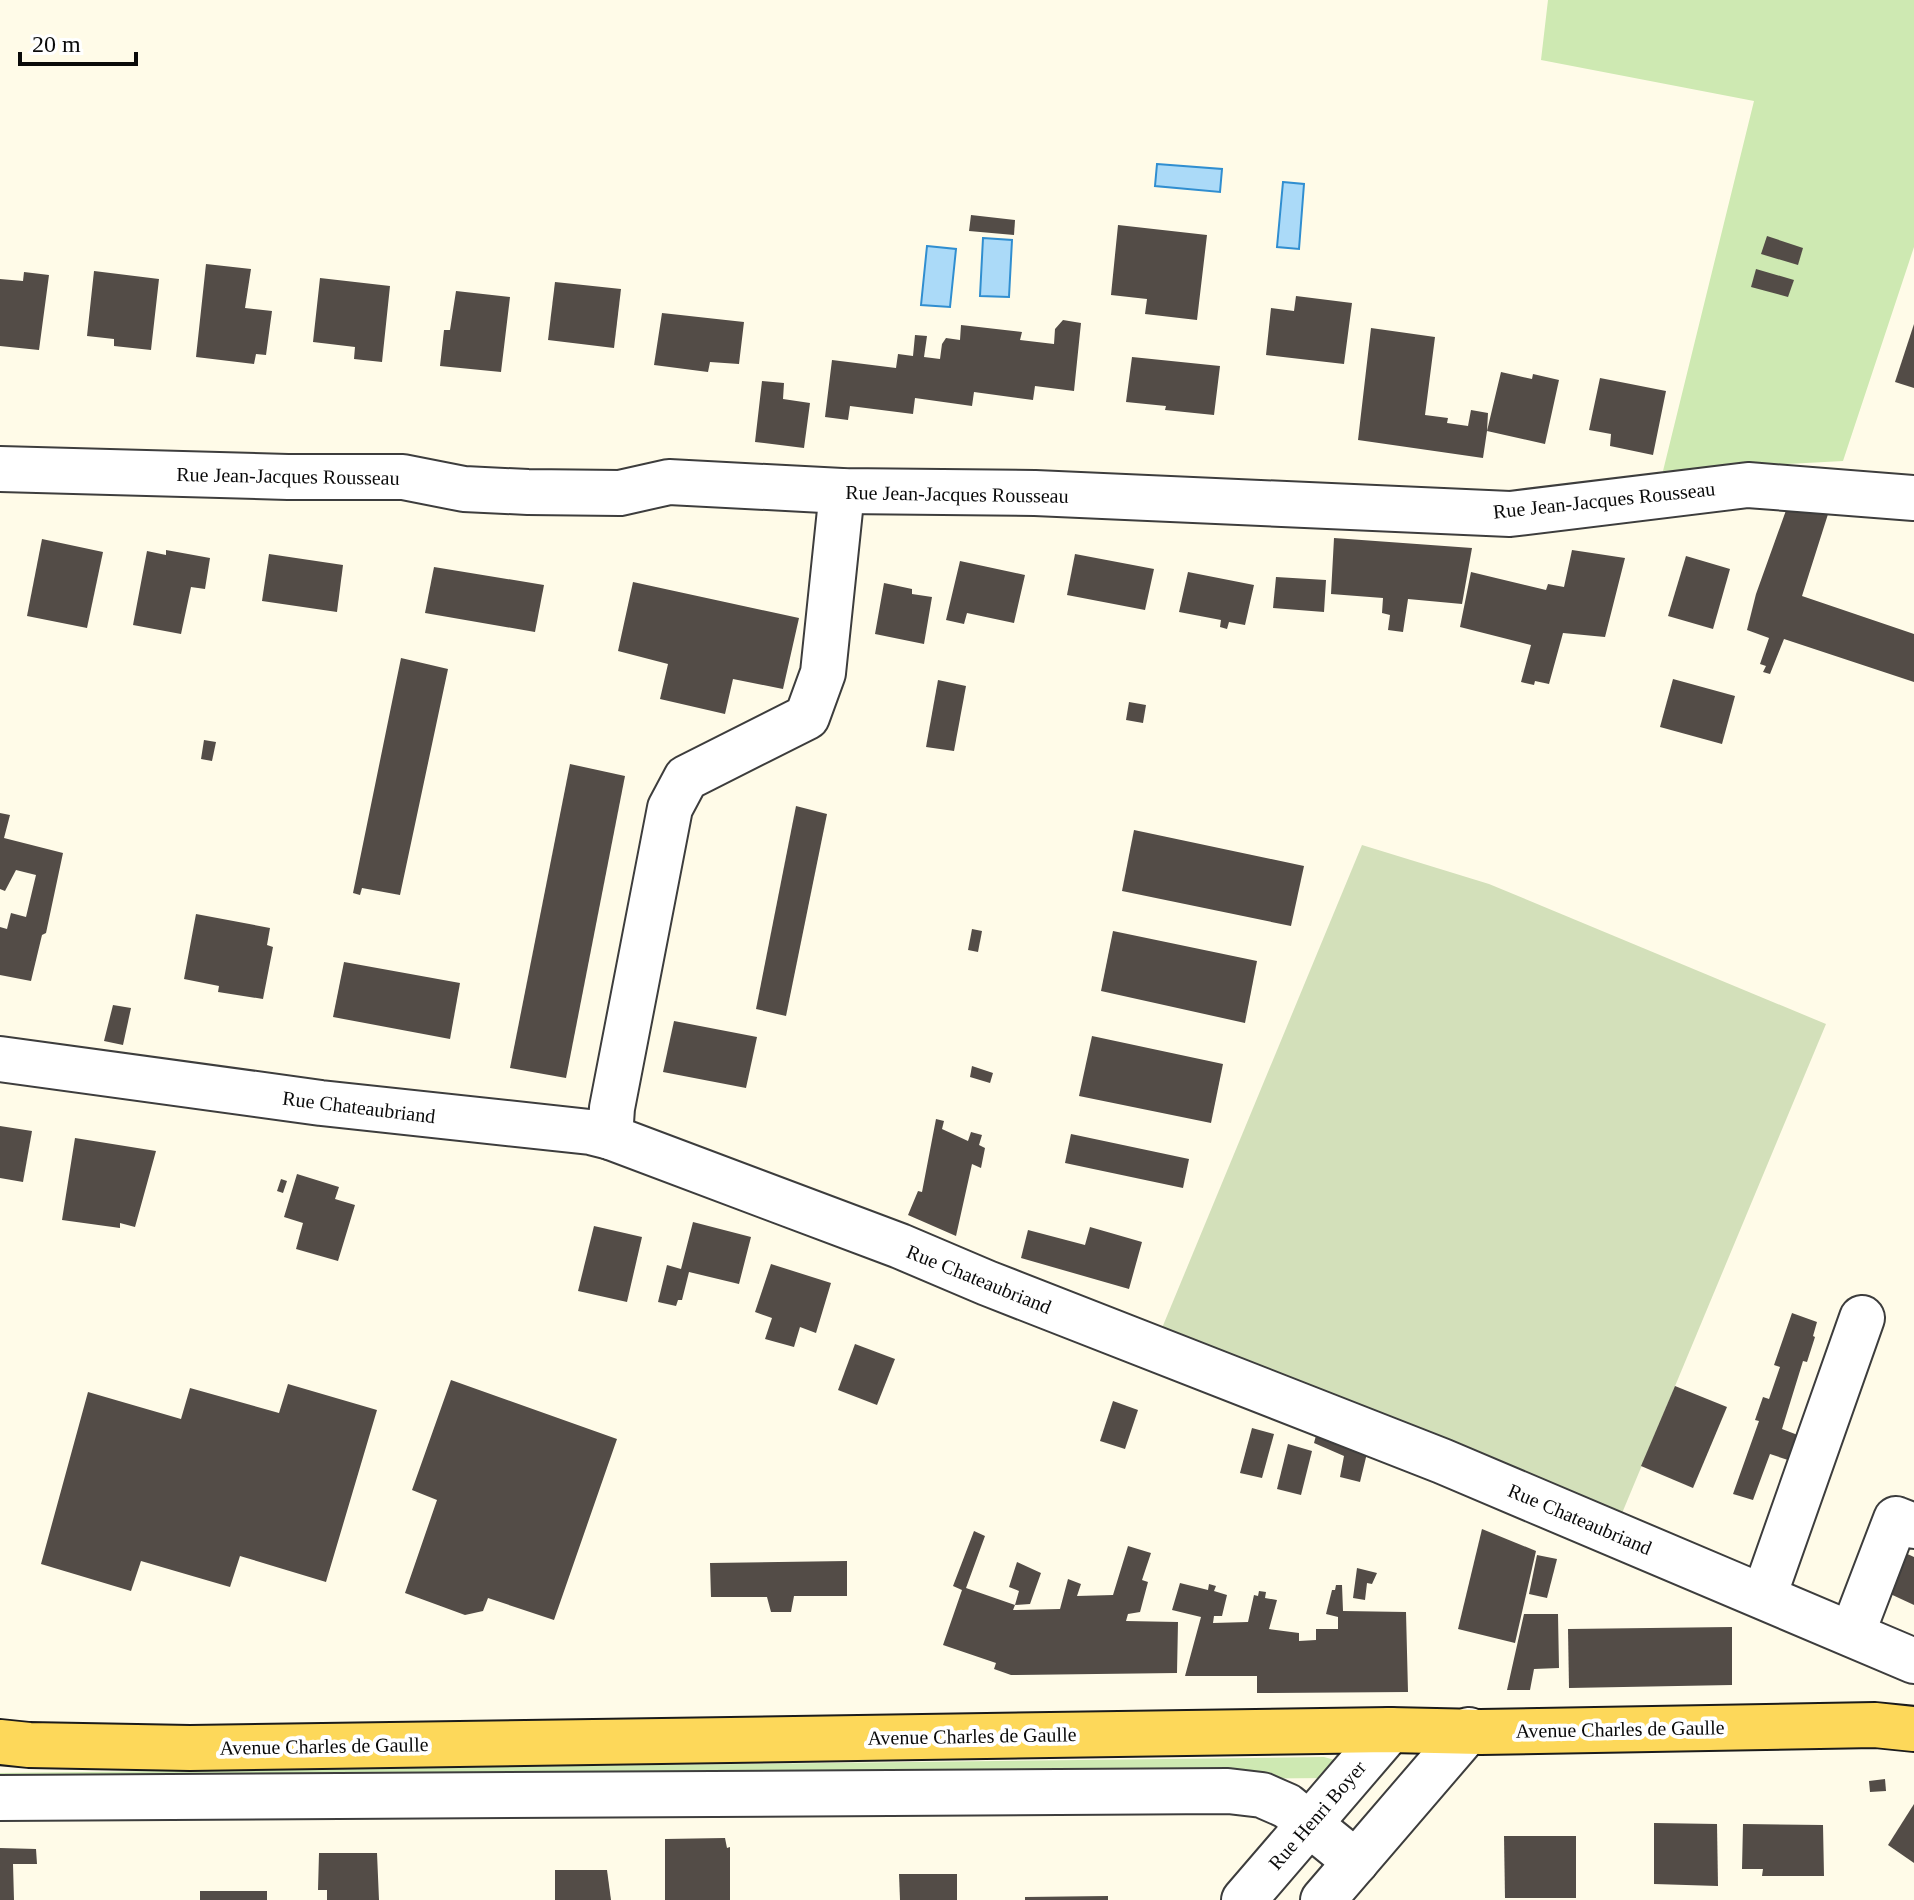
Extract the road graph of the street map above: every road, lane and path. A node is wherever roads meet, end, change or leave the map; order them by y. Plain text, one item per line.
1 (0, 469) edge
2 (842, 491) junction
3 (1914, 498) edge
4 (0, 1059) edge
5 (610, 1137) junction
6 (1862, 1318) dead end
7 (1914, 1526) edge
8 (1764, 1596) junction
9 (1852, 1634) junction
10 (1914, 1661) edge
11 (1914, 1729) edge
12 (1390, 1730) junction
13 (1469, 1730) junction
14 (10, 1745) edge
15 (0, 1798) edge
16 (1310, 1824) junction
17 (1356, 1862) junction
18 (1244, 1900) edge
19 (1323, 1900) edge

1 - 2 street, Rue Jean-Jacques Rousseau
2 - 3 street, Rue Jean-Jacques Rousseau
2 - 5 street
4 - 5 street, Rue Chateaubriand
5 - 8 street, Rue Chateaubriand
6 - 8 street
7 - 9 street
8 - 9 street, Rue Chateaubriand
9 - 10 street, Rue Chateaubriand
11 - 13 main road, Avenue Charles de Gaulle
12 - 13 main road, Avenue Charles de Gaulle
12 - 14 main road, Avenue Charles de Gaulle
12 - 16 street, Rue Henri Boyer
13 - 17 street
15 - 16 street
16 - 17 street
16 - 18 street, Rue Henri Boyer
17 - 19 street

